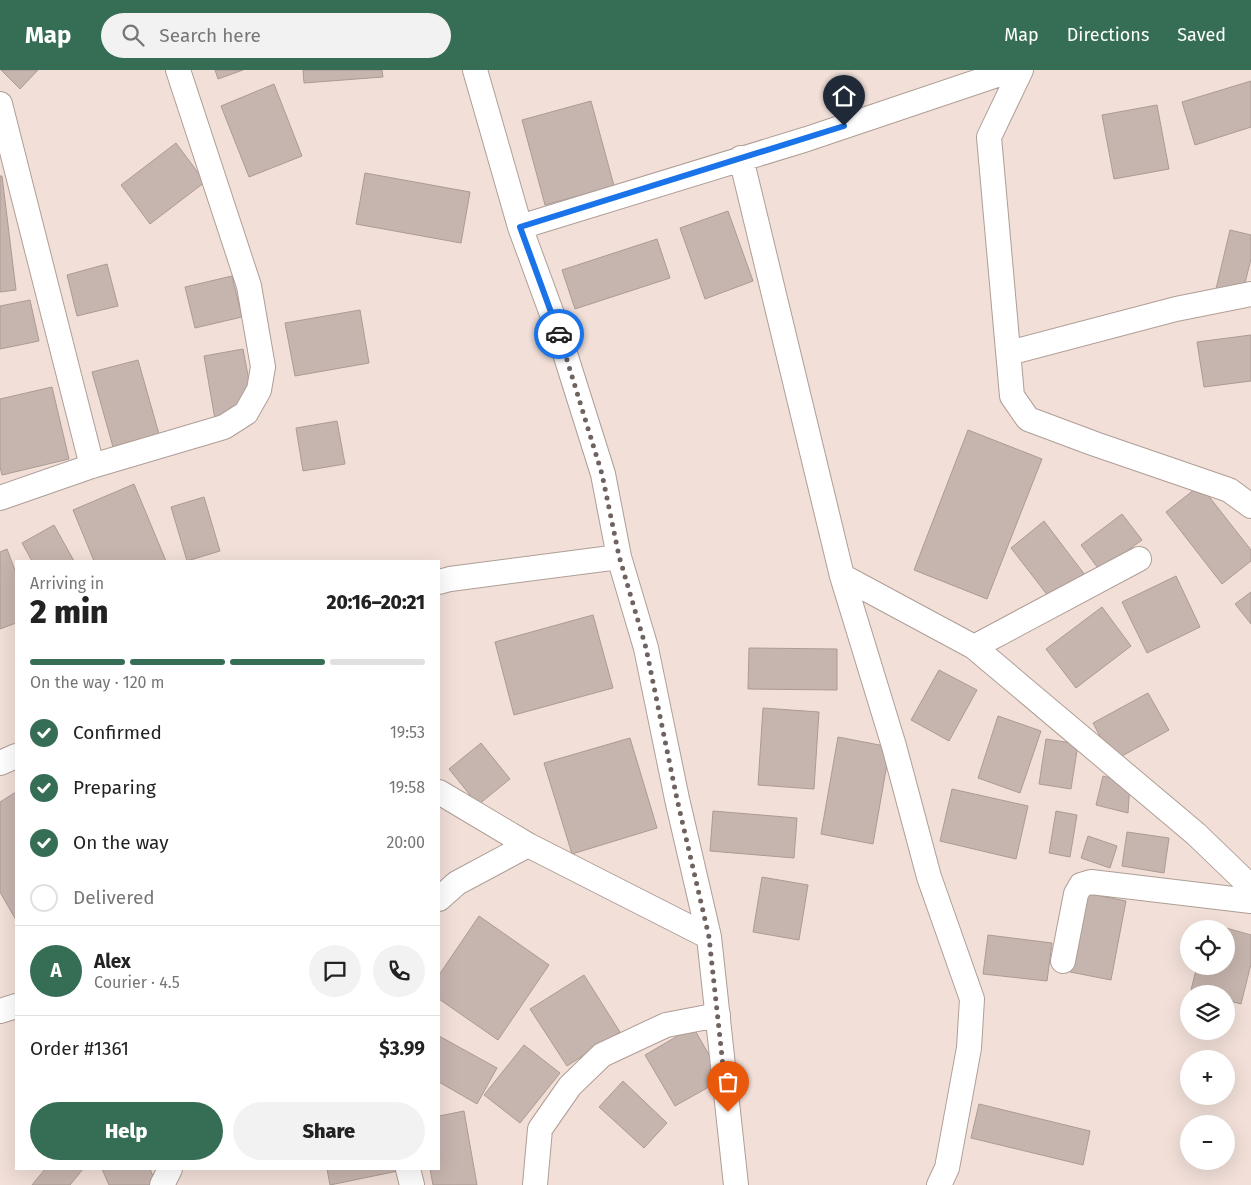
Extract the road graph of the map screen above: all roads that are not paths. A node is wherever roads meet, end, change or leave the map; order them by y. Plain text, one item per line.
1 (178, 70) edge
2 (475, 70) edge
3 (1012, 70) edge
4 (1021, 70) edge
5 (0, 104) edge
6 (741, 158) junction
7 (520, 227) junction
8 (1251, 294) edge
9 (1009, 352) junction
10 (92, 466) junction
11 (0, 498) edge
12 (1251, 506) edge
13 (619, 556) junction
14 (1139, 559) dead end
15 (842, 576) junction
16 (440, 582) edge
17 (974, 647) junction
18 (440, 793) edge
19 (528, 846) junction
20 (1251, 886) edge
21 (440, 898) edge
22 (1251, 901) edge
23 (709, 937) junction
24 (1063, 961) dead end
25 (15, 1006) edge
26 (0, 1011) edge
27 (718, 1015) junction
28 (170, 1170) edge
29 (408, 1170) edge
30 (162, 1185) edge
31 (412, 1185) edge
32 (535, 1185) edge
33 (736, 1185) edge
34 (939, 1185) edge

1 - 10 street
2 - 7 street
3 - 6 street
4 - 9 street
5 - 10 street
6 - 7 street
6 - 15 street
7 - 13 street
8 - 9 street
9 - 12 street
10 - 11 street
13 - 16 street
13 - 23 street
14 - 17 street
15 - 17 street
15 - 34 street
17 - 20 street
18 - 19 street
19 - 21 street
19 - 23 street
22 - 24 street
23 - 27 street
25 - 26 street
27 - 32 street
27 - 33 street
28 - 30 street
29 - 31 street

